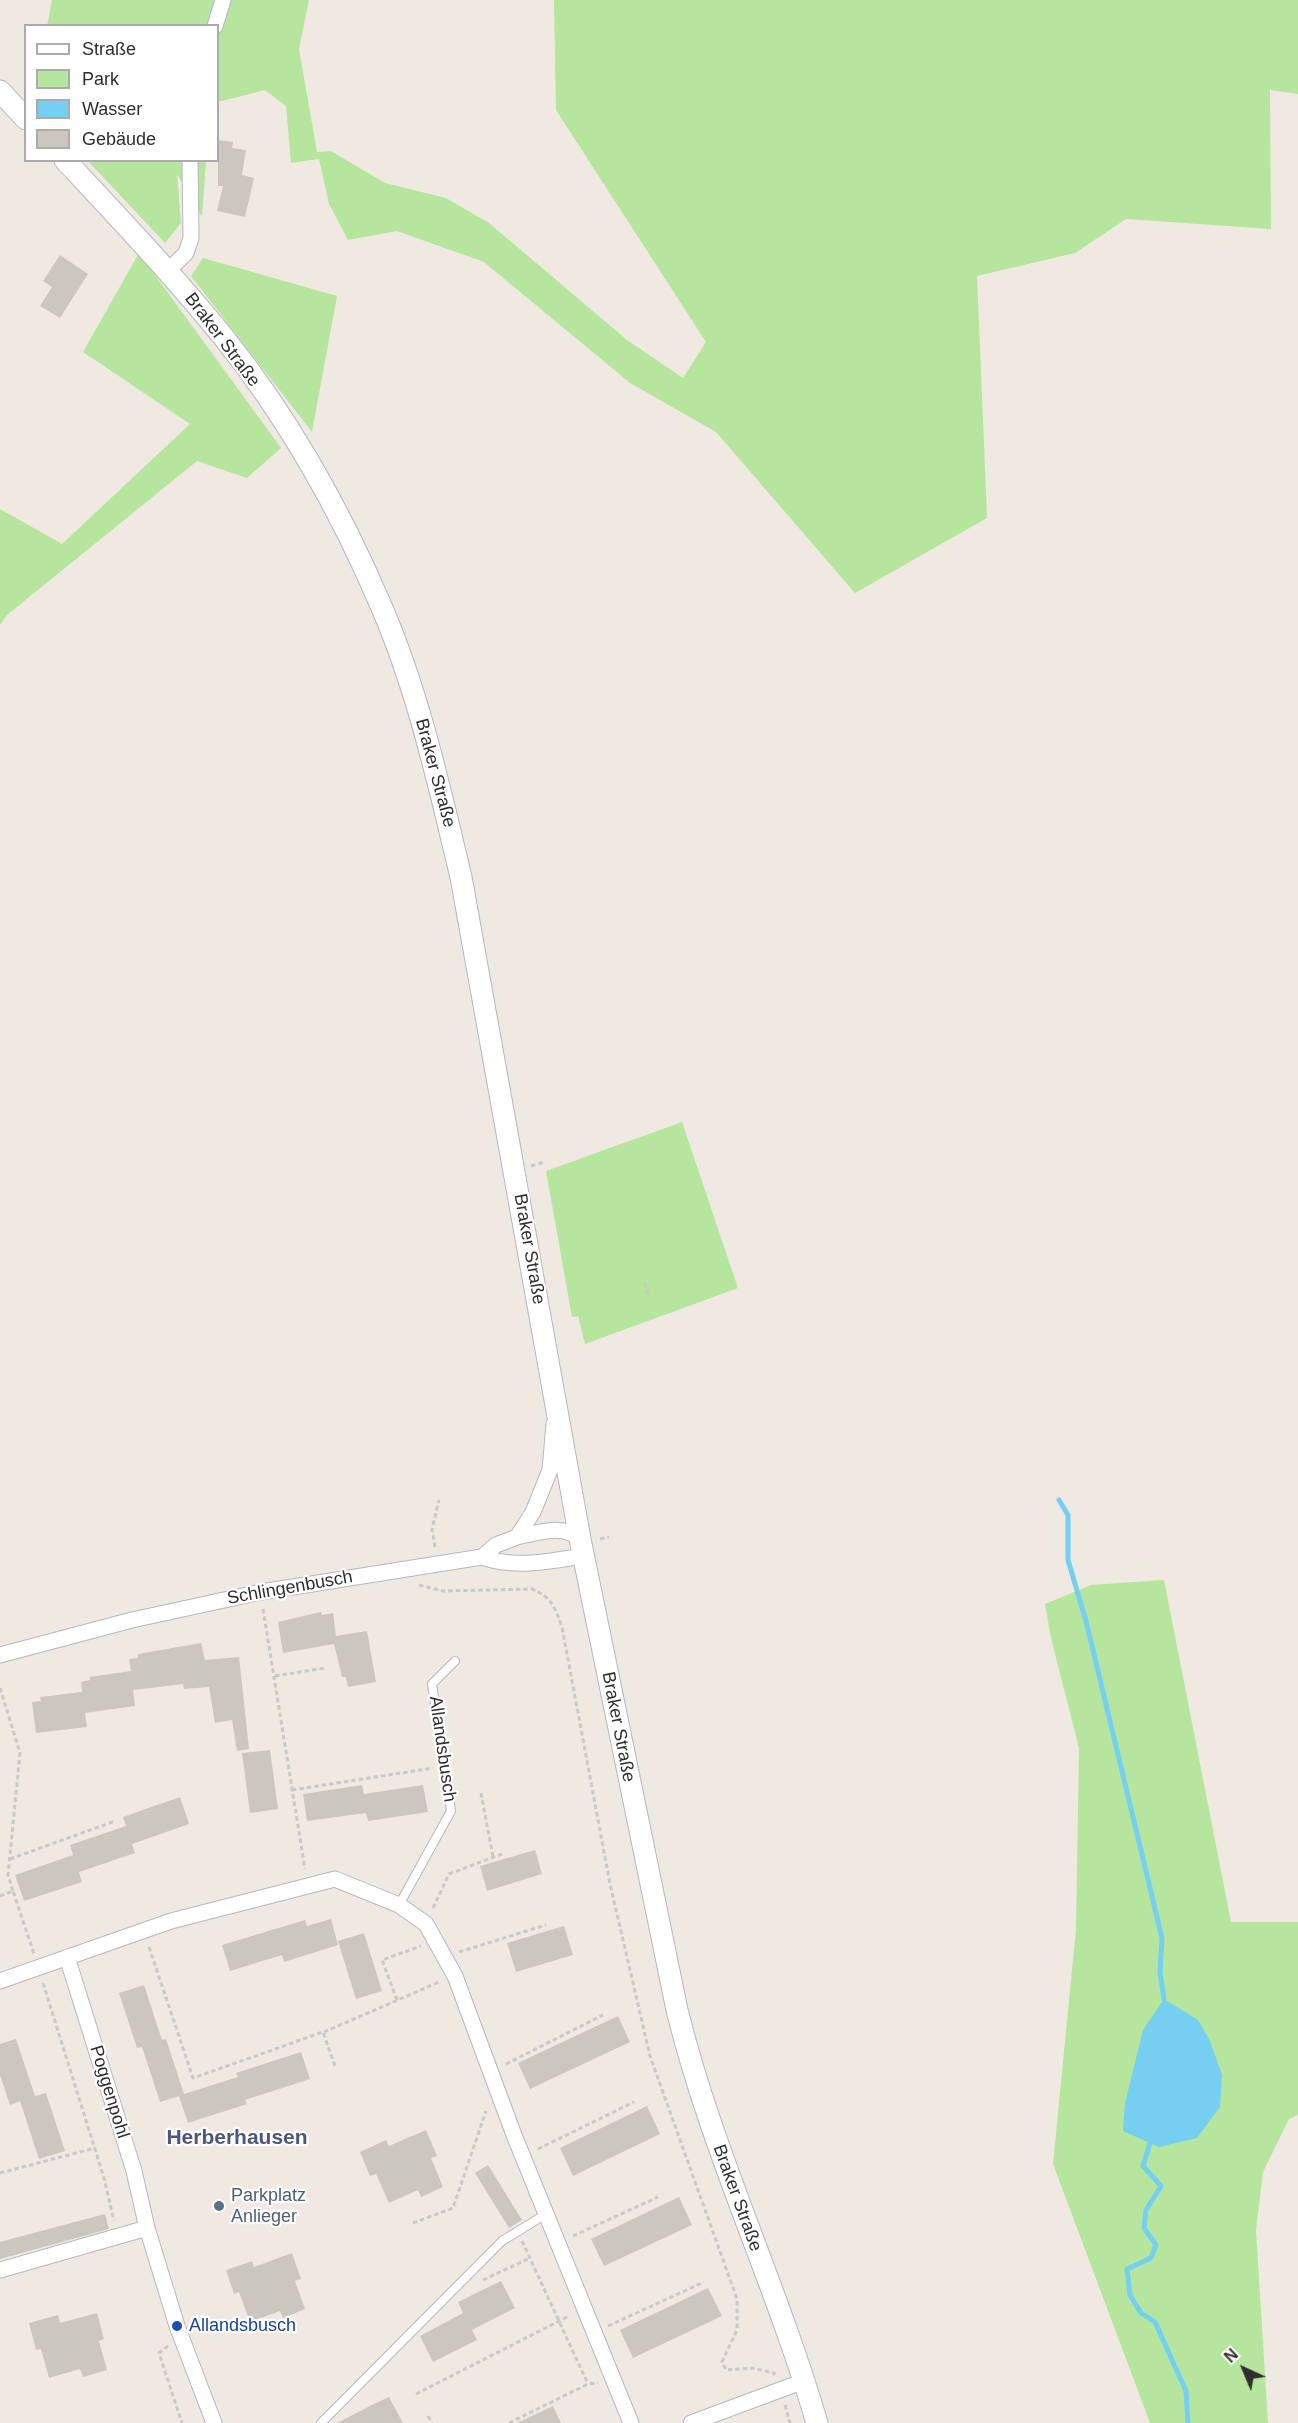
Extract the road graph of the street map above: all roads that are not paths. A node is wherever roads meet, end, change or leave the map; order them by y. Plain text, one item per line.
1 (223, 0) edge
2 (216, 24) edge
3 (0, 92) edge
4 (24, 116) edge
5 (67, 162) edge
6 (190, 162) edge
7 (168, 271) junction
8 (556, 1406) junction
9 (517, 1537) junction
10 (582, 1547) junction
11 (482, 1557) junction
12 (0, 1655) edge
13 (455, 1661) dead end
14 (399, 1905) junction
15 (67, 1957) junction
16 (0, 1981) edge
17 (546, 2214) junction
18 (147, 2228) junction
19 (0, 2270) edge
20 (804, 2381) junction
21 (211, 2422) edge
22 (321, 2423) edge
23 (631, 2423) edge
24 (691, 2423) edge
25 (817, 2423) edge

1 - 2 street
3 - 4 street
5 - 7 street, Braker Straße
6 - 7 street
7 - 8 street, Braker Straße
8 - 9 street
8 - 10 street, Braker Straße
9 - 10 street
9 - 11 street
10 - 11 street, Schlingenbusch
10 - 20 street, Braker Straße
11 - 12 street, Schlingenbusch
13 - 14 lane, Allandsbusch
14 - 15 street
14 - 17 street
15 - 16 street
15 - 18 street, Poggenpohl
17 - 22 lane
17 - 23 street
18 - 19 street
18 - 21 street, Poggenpohl
20 - 24 street
20 - 25 street, Braker Straße

